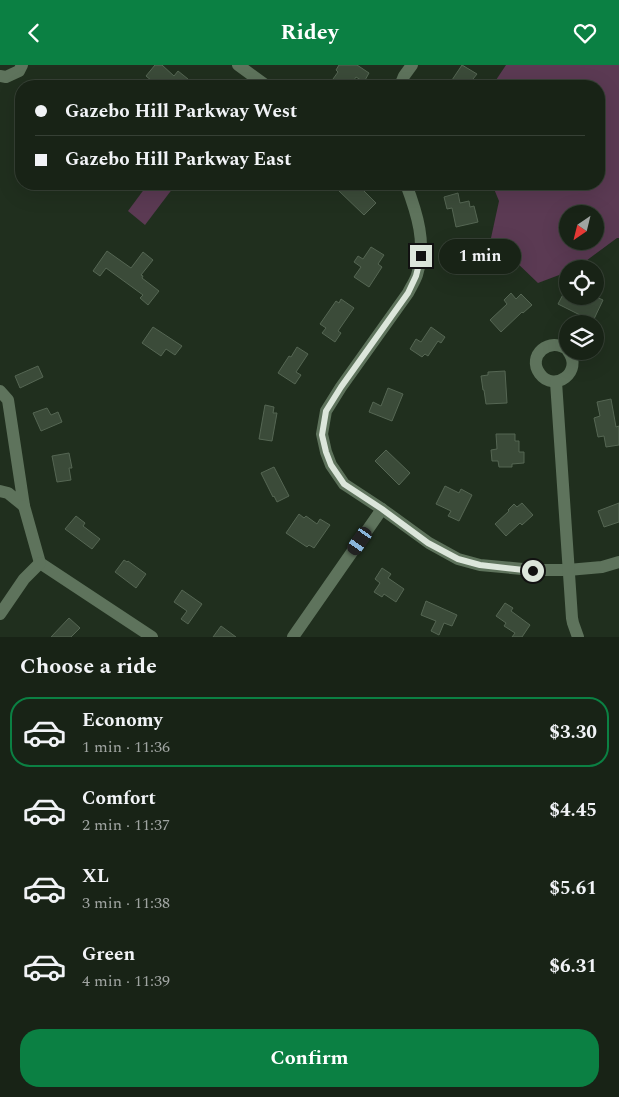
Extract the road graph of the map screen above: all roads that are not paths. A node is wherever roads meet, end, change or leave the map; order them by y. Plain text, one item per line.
1 (22, 65) edge
2 (238, 65) edge
3 (412, 65) edge
4 (0, 76) edge
5 (258, 80) edge
6 (402, 80) edge
7 (408, 190) edge
8 (559, 345) edge
9 (572, 360) edge
10 (556, 382) junction
11 (0, 391) edge
12 (0, 491) edge
13 (24, 506) junction
14 (382, 509) junction
15 (619, 562) edge
16 (40, 563) junction
17 (568, 570) junction
18 (0, 614) edge
19 (152, 637) edge
20 (293, 637) edge
21 (578, 637) edge

1 - 4 street
2 - 5 street
3 - 6 street
7 - 14 street
8 - 10 street
9 - 10 street
10 - 17 street
11 - 13 street
12 - 13 street
13 - 16 street
14 - 17 street
14 - 20 street
15 - 17 street
16 - 18 street
16 - 19 street
17 - 21 street

